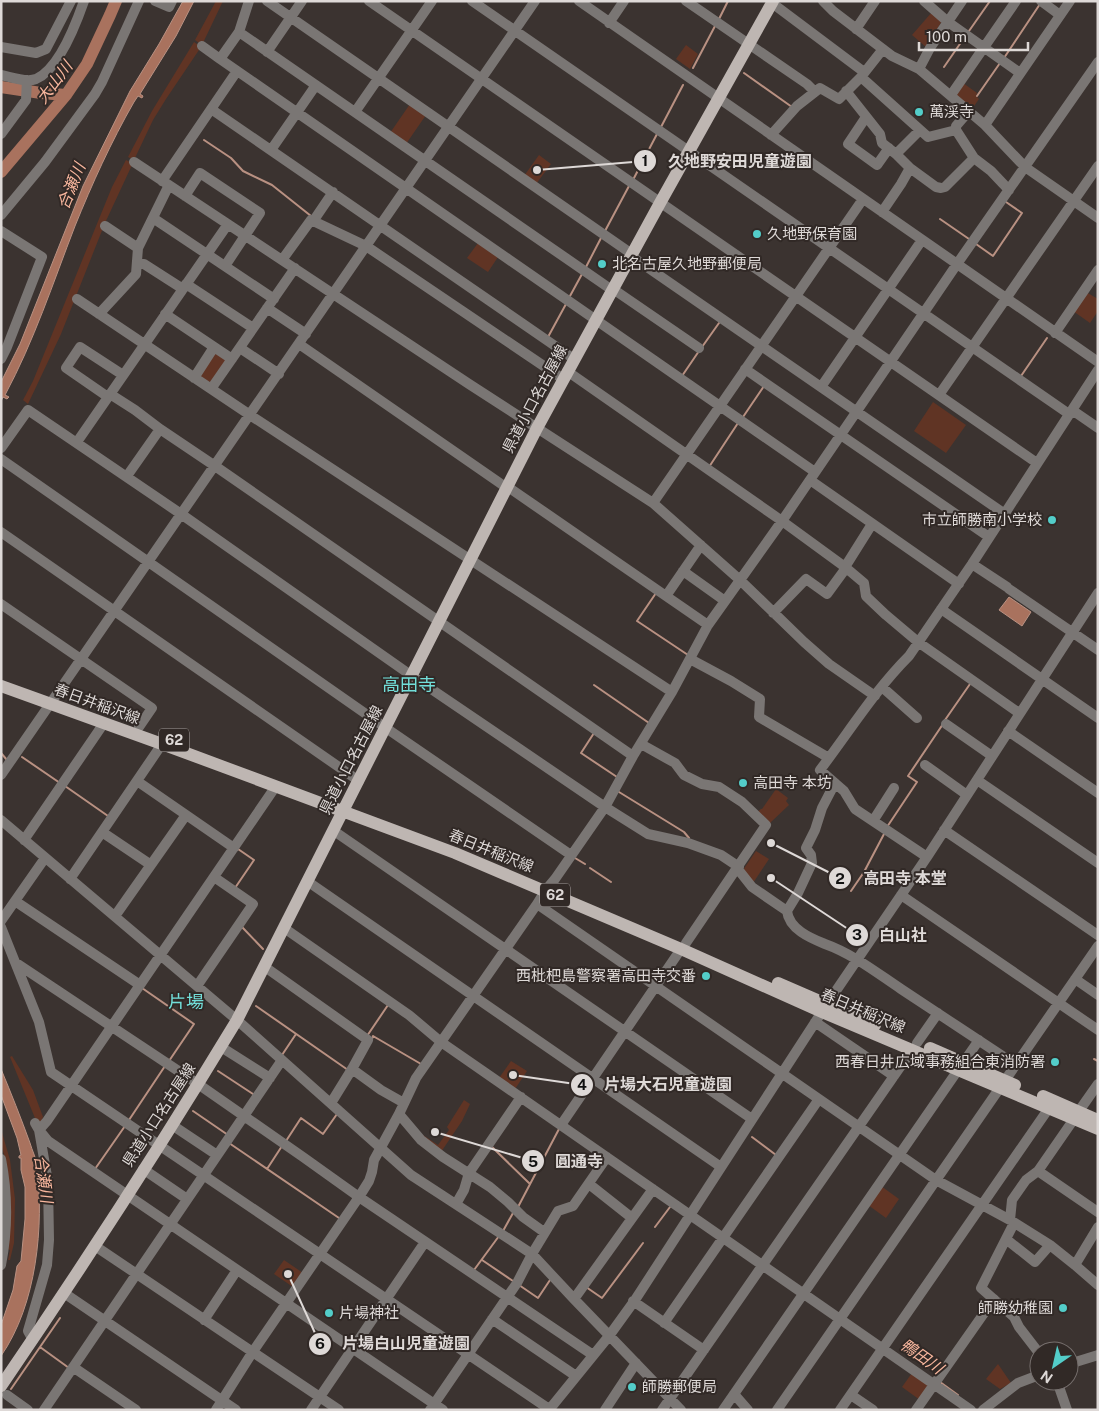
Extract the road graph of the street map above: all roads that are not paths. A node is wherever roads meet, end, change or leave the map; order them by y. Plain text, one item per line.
1 (71, 1) edge
2 (84, 1) edge
3 (139, 1) edge
4 (155, 1) edge
5 (172, 1) edge
6 (249, 1) edge
7 (267, 1) edge
8 (302, 1) edge
9 (370, 1) edge
10 (432, 1) edge
11 (472, 1) edge
12 (535, 1) edge
13 (579, 1) edge
14 (624, 1) edge
15 (686, 1) edge
16 (823, 1) edge
17 (875, 1) edge
18 (924, 1) edge
19 (962, 1) edge
20 (1016, 1) edge
21 (1041, 1) edge
22 (1070, 1) edge
23 (773, 2) edge
24 (1060, 15) junction
25 (290, 18) junction
26 (609, 22) junction
27 (948, 22) junction
28 (856, 29) junction
29 (412, 30) junction
30 (515, 31) junction
31 (239, 32) junction
32 (750, 44) junction
33 (202, 46) dead end
34 (1, 47) edge
35 (984, 48) junction
36 (883, 49) junction
37 (267, 52) junction
38 (220, 59) junction
39 (1098, 62) edge
40 (919, 69) junction
41 (237, 71) junction
42 (1020, 73) junction
43 (863, 74) junction
44 (1, 76) edge
45 (378, 78) junction
46 (482, 78) junction
47 (27, 80) junction
48 (316, 85) junction
49 (815, 92) junction
50 (846, 92) junction
51 (952, 95) junction
52 (718, 99) junction
53 (211, 109) junction
54 (969, 111) junction
55 (297, 112) junction
56 (355, 112) junction
57 (866, 117) junction
58 (985, 125) junction
59 (448, 127) junction
60 (920, 130) junction
61 (956, 130) junction
62 (1, 134) edge
63 (771, 135) junction
64 (271, 150) junction
65 (892, 151) junction
66 (690, 152) junction
67 (974, 158) junction
68 (425, 161) junction
69 (134, 162) dead end
70 (1098, 166) edge
71 (1025, 167) junction
72 (910, 168) junction
73 (165, 183) junction
74 (406, 188) junction
75 (1009, 190) junction
76 (332, 192) junction
77 (185, 196) junction
78 (863, 199) junction
79 (1074, 201) junction
80 (660, 203) junction
81 (882, 212) junction
82 (1, 215) edge
83 (316, 217) dead end
84 (152, 218) junction
85 (1098, 218) edge
86 (228, 224) junction
87 (380, 225) junction
88 (105, 226) dead end
89 (1, 231) edge
90 (245, 235) junction
91 (922, 240) junction
92 (366, 246) junction
93 (138, 248) junction
94 (829, 248) junction
95 (207, 254) junction
96 (632, 255) junction
97 (282, 260) junction
98 (137, 264) junction
99 (957, 264) junction
100 (225, 266) junction
101 (295, 268) junction
102 (1098, 270) edge
103 (185, 286) junction
104 (613, 289) junction
105 (889, 289) junction
106 (334, 294) junction
107 (795, 296) junction
108 (274, 298) junction
109 (77, 299) dead end
110 (1007, 299) junction
111 (267, 308) junction
112 (923, 313) junction
113 (99, 314) junction
114 (166, 314) junction
115 (596, 320) junction
116 (253, 328) junction
117 (1055, 333) junction
118 (306, 334) junction
119 (855, 337) junction
120 (299, 344) junction
121 (145, 345) junction
122 (761, 346) junction
123 (214, 347) junction
124 (973, 347) junction
125 (240, 348) junction
126 (700, 348) dead end
127 (1, 359) edge
128 (232, 359) junction
129 (574, 359) junction
130 (890, 361) junction
131 (1098, 362) edge
132 (745, 369) junction
133 (1098, 370) edge
134 (279, 374) junction
135 (123, 375) junction
136 (565, 375) junction
137 (194, 378) junction
138 (821, 388) junction
139 (211, 389) junction
140 (939, 395) junction
141 (109, 396) junction
142 (720, 406) junction
143 (856, 412) junction
144 (1071, 412) junction
145 (250, 415) junction
146 (537, 428) junction
147 (1098, 428) edge
148 (160, 429) junction
149 (840, 435) junction
150 (77, 442) junction
151 (1, 448) edge
152 (687, 454) junction
153 (1, 459) edge
154 (1038, 463) junction
155 (215, 466) junction
156 (127, 476) junction
157 (812, 476) junction
158 (507, 487) junction
159 (653, 503) junction
160 (181, 514) junction
161 (1004, 514) junction
162 (782, 521) junction
163 (872, 524) junction
164 (1, 532) edge
165 (990, 537) junction
166 (701, 545) junction
167 (470, 560) junction
168 (149, 562) junction
169 (972, 564) junction
170 (846, 567) junction
171 (683, 571) junction
172 (740, 580) junction
173 (959, 584) junction
174 (1098, 593) edge
175 (666, 596) junction
176 (726, 601) junction
177 (1, 604) edge
178 (941, 610) junction
179 (115, 611) junction
180 (773, 613) junction
181 (439, 622) junction
182 (708, 625) junction
183 (1072, 632) junction
184 (918, 642) junction
185 (1098, 650) edge
186 (690, 659) junction
187 (81, 660) junction
188 (412, 676) junction
189 (1, 677) edge
190 (1042, 679) junction
191 (1, 686) edge
192 (882, 687) junction
193 (672, 692) junction
194 (875, 696) junction
195 (53, 700) junction
196 (1019, 713) junction
197 (917, 718) dead end
198 (1098, 718) edge
199 (104, 723) junction
200 (946, 724) dead end
201 (139, 727) junction
202 (386, 728) junction
203 (1008, 731) junction
204 (162, 744) junction
205 (641, 744) junction
206 (633, 756) junction
207 (992, 756) junction
208 (829, 758) junction
209 (925, 765) dead end
210 (1, 775) edge
211 (977, 780) junction
212 (137, 781) junction
213 (359, 781) junction
214 (835, 783) junction
215 (276, 786) junction
216 (894, 788) dead end
217 (1098, 793) edge
218 (967, 794) junction
219 (345, 807) junction
220 (605, 807) junction
221 (186, 814) junction
222 (1, 820) edge
223 (873, 821) junction
224 (334, 830) junction
225 (944, 830) junction
226 (102, 832) junction
227 (24, 840) junction
228 (234, 848) junction
229 (571, 855) junction
230 (927, 857) junction
231 (45, 858) junction
232 (1098, 863) edge
233 (151, 865) junction
234 (738, 868) junction
235 (214, 877) junction
236 (70, 879) junction
237 (308, 882) junction
238 (547, 888) junction
239 (902, 895) junction
240 (15, 901) junction
241 (537, 904) junction
242 (787, 911) junction
243 (116, 916) junction
244 (1, 921) edge
245 (1, 927) edge
246 (284, 928) junction
247 (1098, 935) edge
248 (684, 946) junction
249 (1098, 946) edge
250 (506, 950) junction
251 (160, 955) junction
252 (857, 960) junction
253 (16, 963) junction
254 (264, 967) junction
255 (1075, 979) junction
256 (140, 985) junction
257 (197, 986) junction
258 (656, 986) junction
259 (1098, 995) edge
260 (473, 996) junction
261 (1059, 1003) junction
262 (821, 1013) junction
263 (938, 1013) junction
264 (237, 1020) junction
265 (112, 1027) junction
266 (1098, 1030) edge
267 (625, 1032) junction
268 (979, 1040) junction
269 (441, 1042) junction
270 (915, 1046) junction
271 (221, 1047) junction
272 (282, 1060) junction
273 (1016, 1065) junction
274 (961, 1067) junction
275 (352, 1069) junction
276 (782, 1074) junction
277 (894, 1076) junction
278 (270, 1078) junction
279 (593, 1078) junction
280 (198, 1084) junction
281 (1002, 1084) junction
282 (1098, 1084) edge
283 (71, 1086) junction
284 (521, 1098) junction
285 (819, 1099) junction
286 (330, 1103) junction
287 (404, 1103) junction
288 (1049, 1108) junction
289 (399, 1114) junction
290 (1077, 1115) junction
291 (244, 1116) junction
292 (752, 1119) junction
293 (1098, 1120) edge
294 (172, 1125) junction
295 (561, 1125) junction
296 (37, 1126) junction
297 (859, 1126) junction
298 (1098, 1129) edge
299 (159, 1145) junction
300 (381, 1148) junction
301 (217, 1155) junction
302 (900, 1155) junction
303 (606, 1157) junction
304 (1, 1159) edge
305 (721, 1167) junction
306 (143, 1169) junction
307 (1038, 1171) junction
308 (470, 1174) junction
309 (203, 1175) junction
310 (3, 1179) edge
311 (936, 1180) junction
312 (589, 1184) junction
313 (653, 1189) junction
314 (127, 1195) junction
315 (359, 1197) junction
316 (187, 1199) junction
317 (456, 1204) junction
318 (982, 1205) junction
319 (1098, 1212) edge
320 (689, 1215) junction
321 (632, 1218) junction
322 (1012, 1221) junction
323 (170, 1224) junction
324 (1098, 1227) edge
325 (544, 1232) junction
326 (723, 1238) junction
327 (1006, 1239) junction
328 (425, 1242) junction
329 (1050, 1245) junction
330 (94, 1246) junction
331 (320, 1254) junction
332 (532, 1254) junction
333 (2, 1258) edge
334 (762, 1265) junction
335 (1075, 1265) junction
336 (237, 1270) junction
337 (136, 1273) junction
338 (1098, 1285) edge
339 (64, 1293) junction
340 (804, 1294) junction
341 (508, 1297) junction
342 (386, 1299) junction
343 (574, 1299) junction
344 (994, 1299) junction
345 (634, 1301) junction
346 (286, 1303) junction
347 (492, 1319) junction
348 (840, 1319) junction
349 (105, 1320) junction
350 (204, 1320) junction
351 (664, 1323) junction
352 (609, 1336) junction
353 (33, 1340) junction
354 (1029, 1341) edge
355 (353, 1349) junction
356 (704, 1350) junction
357 (885, 1351) junction
358 (252, 1353) junction
359 (468, 1354) junction
360 (593, 1355) junction
361 (1098, 1356) edge
362 (1079, 1361) edge
363 (636, 1363) junction
364 (73, 1367) junction
365 (576, 1376) junction
366 (1029, 1379) edge
367 (936, 1381) junction
368 (4, 1390) edge
369 (1060, 1391) edge
370 (734, 1394) junction
371 (320, 1397) junction
372 (854, 1397) junction
373 (670, 1398) junction
374 (222, 1400) junction
375 (436, 1408) edge
376 (984, 1409) edge
377 (28, 1410) edge
378 (44, 1410) edge
379 (136, 1410) edge
380 (216, 1410) edge
381 (236, 1410) edge
382 (311, 1410) edge
383 (339, 1410) edge
384 (549, 1410) edge
385 (605, 1410) edge
386 (662, 1410) edge
387 (682, 1410) edge
388 (723, 1410) edge
389 (748, 1410) edge
390 (777, 1410) edge
391 (840, 1410) edge
392 (873, 1410) edge
393 (916, 1410) edge
394 (971, 1410) edge
395 (1067, 1410) edge

1 - 34 street
2 - 47 street
3 - 82 street
4 - 5 street
6 - 31 street
7 - 25 street
8 - 25 street
9 - 29 street
10 - 29 street
11 - 30 street
12 - 30 street
13 - 26 street
14 - 26 street
15 - 32 street
16 - 28 street
17 - 28 street
18 - 27 street
19 - 27 street
20 - 35 street
21 - 24 street
22 - 24 street
23 - 32 main road, 県道小口名古屋線
23 - 43 street
24 - 42 street
25 - 37 street
25 - 45 street
26 - 52 street
27 - 35 street
27 - 40 street
28 - 36 street
29 - 45 street
29 - 46 street
30 - 46 street
30 - 66 street
31 - 37 street
31 - 38 street
32 - 49 street
32 - 52 main road, 県道小口名古屋線
33 - 38 street
35 - 42 street
35 - 51 street
36 - 40 street
36 - 43 street
37 - 48 street
38 - 41 street
39 - 71 street
40 - 51 street
41 - 53 street
41 - 55 street
42 - 58 street
43 - 50 street
43 - 60 street
44 - 47 street
45 - 56 street
45 - 59 street
46 - 59 street
46 - 80 street
47 - 62 street
48 - 55 street
48 - 56 street
49 - 50 street
49 - 63 street
50 - 57 street
51 - 54 street
52 - 63 street
52 - 66 main road, 県道小口名古屋線
53 - 64 street
53 - 73 street
54 - 58 street
54 - 61 street
55 - 64 street
55 - 74 street
56 - 68 street
57 - 65 street
57 - 65 street
58 - 71 street
59 - 68 street
59 - 96 street
60 - 61 street
60 - 65 street
61 - 67 street
63 - 78 street
64 - 76 street
65 - 72 street
66 - 80 main road, 県道小口名古屋線
66 - 94 street
67 - 72 street
67 - 75 street
68 - 74 street
68 - 104 street
69 - 73 street
70 - 79 street
71 - 75 street
71 - 79 street
72 - 81 street
73 - 77 street
73 - 84 street
74 - 87 street
74 - 115 street
75 - 99 street
76 - 83 street
76 - 87 street
77 - 86 street
77 - 90 street
78 - 81 street
78 - 94 street
79 - 85 street
79 - 110 street
80 - 96 main road, 県道小口名古屋線
80 - 107 street
81 - 91 street
84 - 93 street
84 - 95 street
86 - 90 street
86 - 95 street
87 - 92 street
87 - 129 street
88 - 93 street
89 - 127 street
90 - 97 street
90 - 100 street
91 - 99 street
91 - 105 street
92 - 97 street
92 - 106 street
92 - 136 street
93 - 98 street
94 - 105 street
94 - 107 street
95 - 100 street
95 - 103 street
96 - 104 main road, 県道小口名古屋線
96 - 122 street
97 - 101 street
98 - 103 street
98 - 113 street
99 - 110 street
99 - 112 street
100 - 108 street
101 - 106 street
101 - 108 street
102 - 117 street
103 - 114 street
103 - 116 street
104 - 115 main road, 県道小口名古屋線
104 - 126 street
105 - 112 street
105 - 119 street
106 - 118 street
106 - 146 street
107 - 119 street
107 - 122 street
108 - 111 street
109 - 113 street
110 - 117 street
110 - 124 street
111 - 116 street
111 - 118 street
112 - 124 street
112 - 130 street
113 - 121 street
114 - 121 street
114 - 123 street
115 - 129 main road, 県道小口名古屋線
115 - 142 street
116 - 125 street
117 - 131 street
118 - 120 street
119 - 130 street
119 - 138 street
120 - 134 street
120 - 158 street
121 - 135 street
121 - 137 street
122 - 132 street
122 - 138 street
123 - 128 street
123 - 137 street
124 - 140 street
124 - 144 street
125 - 128 street
125 - 134 street
128 - 139 street
129 - 136 main road, 県道小口名古屋線
130 - 140 street
130 - 143 street
132 - 142 street
132 - 149 street
133 - 144 street
134 - 145 street
135 - 141 street
135 - 141 street
136 - 146 main road, 県道小口名古屋線
136 - 152 street
137 - 139 street
138 - 143 street
139 - 145 street
140 - 154 street
141 - 148 street
141 - 150 street
142 - 152 street
142 - 157 street
143 - 149 street
143 - 161 street
144 - 147 street
144 - 154 street
145 - 155 street
145 - 167 street
146 - 158 main road, 県道小口名古屋線
146 - 159 street
148 - 155 street
148 - 156 street
149 - 157 street
149 - 165 street
150 - 151 street
150 - 156 street
152 - 159 street
152 - 162 street
153 - 168 street
154 - 161 street
155 - 160 street
155 - 181 street
156 - 160 street
157 - 162 street
157 - 163 street
158 - 167 main road, 県道小口名古屋線
158 - 175 street
159 - 166 street
160 - 168 street
160 - 188 street
161 - 165 street
162 - 170 street
162 - 172 street
163 - 170 street
163 - 173 street
164 - 179 street
165 - 169 street
166 - 171 street
166 - 172 street
167 - 181 main road, 県道小口名古屋線
167 - 193 street
168 - 179 street
168 - 202 street
169 - 173 street
169 - 183 street
170 - 180 street
170 - 184 street
171 - 175 street
171 - 176 street
172 - 176 street
172 - 180 street
173 - 178 street
174 - 183 street
175 - 182 street
176 - 182 street
177 - 187 street
178 - 184 street
178 - 190 street
179 - 187 street
179 - 213 street
180 - 194 street
181 - 188 main road, 県道小口名古屋線
181 - 206 street
182 - 186 street
183 - 185 street
183 - 190 street
184 - 192 street
184 - 196 street
186 - 193 street
186 - 208 street
187 - 195 street
187 - 201 street
188 - 202 main road, 県道小口名古屋線
188 - 220 street
189 - 195 main road, 春日井稲沢線 / 62
190 - 196 street
190 - 198 street
191 - 195 main road, 春日井稲沢線 / 62
192 - 194 street
192 - 197 street
193 - 205 street
194 - 208 street
195 - 199 main road, 春日井稲沢線 / 62
195 - 201 main road, 春日井稲沢線 / 62
195 - 210 street
196 - 203 street
199 - 204 main road, 春日井稲沢線 / 62
199 - 227 street
200 - 207 street
201 - 219 main road, 春日井稲沢線 / 62
202 - 213 main road, 県道小口名古屋線
202 - 229 street
203 - 207 street
203 - 217 street
204 - 212 street
204 - 215 main road, 春日井稲沢線 / 62
205 - 206 street
205 - 234 street
206 - 220 street
207 - 211 street
208 - 214 street
209 - 218 street
211 - 218 street
211 - 232 street
212 - 221 street
212 - 226 street
213 - 219 main road, 県道小口名古屋線
214 - 223 street
214 - 242 street
215 - 219 main road, 春日井稲沢線 / 62
215 - 228 street
216 - 223 street
218 - 225 street
219 - 224 main road, 県道小口名古屋線
219 - 238 main road, 春日井稲沢線 / 62
220 - 229 street
220 - 234 street
221 - 228 street
221 - 233 street
222 - 227 street
223 - 230 street
224 - 237 main road, 県道小口名古屋線
224 - 250 street
225 - 230 street
225 - 247 street
226 - 233 street
226 - 236 street
227 - 231 street
228 - 235 street
229 - 238 street
230 - 239 street
231 - 236 street
231 - 240 street
233 - 243 street
234 - 242 street
234 - 248 street
235 - 251 street
235 - 257 street
236 - 243 street
237 - 246 main road, 県道小口名古屋線
237 - 260 street
238 - 241 street
238 - 248 main road, 春日井稲沢線 / 62
239 - 252 street
239 - 261 street
240 - 244 street
240 - 256 street
241 - 250 street
241 - 258 street
242 - 252 street
243 - 251 street
245 - 253 street
246 - 254 main road, 県道小口名古屋線
246 - 269 street
248 - 258 street
248 - 262 main road, 春日井稲沢線 / 62
249 - 255 street
250 - 260 street
250 - 267 street
251 - 256 street
251 - 257 street
252 - 262 street
252 - 263 street
253 - 265 street
253 - 283 street
254 - 264 main road, 県道小口名古屋線
254 - 275 street
255 - 259 street
255 - 261 street
256 - 265 street
257 - 264 street
258 - 267 street
258 - 276 street
260 - 269 street
260 - 279 street
261 - 266 street
261 - 273 street
262 - 270 main road, 春日井稲沢線 / 62
262 - 276 street
262 - 277 street
263 - 268 street
263 - 270 street
264 - 271 main road, 県道小口名古屋線
264 - 272 street
265 - 280 street
265 - 283 street
267 - 279 street
267 - 292 street
268 - 273 street
268 - 274 street
269 - 284 street
269 - 287 street
270 - 274 main road, 春日井稲沢線 / 62
270 - 277 street
271 - 278 street
271 - 280 main road, 県道小口名古屋線
272 - 278 street
272 - 286 street
273 - 281 street
274 - 281 main road, 春日井稲沢線 / 62
274 - 302 street
275 - 286 street
275 - 287 street
276 - 285 street
276 - 292 street
277 - 297 street
278 - 291 street
279 - 295 street
279 - 305 street
280 - 291 street
280 - 294 main road, 県道小口名古屋線
281 - 288 main road, 春日井稲沢線 / 62
281 - 290 main road, 春日井稲沢線 / 62
281 - 311 street
282 - 290 street
283 - 296 street
283 - 299 street
284 - 295 street
284 - 308 street
285 - 297 street
285 - 326 street
286 - 300 street
287 - 289 street
288 - 290 main road, 春日井稲沢線 / 62
288 - 318 street
289 - 300 street
289 - 308 street
290 - 293 main road, 春日井稲沢線 / 62
290 - 298 main road, 春日井稲沢線 / 62
290 - 307 street
291 - 301 street
291 - 315 street
292 - 305 street
294 - 299 main road, 県道小口名古屋線
294 - 301 street
295 - 303 street
296 - 314 street
296 - 353 street
297 - 302 street
297 - 334 street
299 - 306 main road, 県道小口名古屋線
299 - 309 street
300 - 315 street
300 - 317 street
301 - 309 street
302 - 311 street
302 - 340 street
303 - 312 street
303 - 313 street
304 - 310 street
305 - 320 street
306 - 314 main road, 県道小口名古屋線
306 - 316 street
307 - 319 street
307 - 322 street
308 - 317 street
308 - 325 street
309 - 316 street
309 - 331 street
310 - 333 street
311 - 318 street
311 - 348 street
312 - 321 street
312 - 325 street
313 - 320 street
313 - 321 street
314 - 323 street
314 - 330 main road, 県道小口名古屋線
315 - 328 street
315 - 331 street
316 - 323 street
317 - 332 street
318 - 322 street
318 - 357 street
320 - 326 street
320 - 345 street
321 - 343 street
322 - 327 street
322 - 329 street
323 - 336 street
323 - 337 street
324 - 335 street
325 - 332 street
326 - 334 street
326 - 351 street
327 - 329 street
327 - 344 street
328 - 341 street
328 - 342 street
329 - 335 street
330 - 337 street
330 - 339 main road, 県道小口名古屋線
331 - 342 street
331 - 346 street
332 - 341 street
332 - 343 street
334 - 340 street
334 - 356 street
335 - 338 street
336 - 346 street
336 - 350 street
337 - 349 street
337 - 350 street
339 - 349 street
339 - 353 main road, 県道小口名古屋線
340 - 348 street
340 - 370 street
341 - 347 street
341 - 360 street
342 - 355 street
342 - 359 street
343 - 352 street
344 - 354 street
344 - 367 street
345 - 351 street
345 - 352 street
346 - 355 street
346 - 358 street
347 - 359 street
347 - 365 street
348 - 357 street
348 - 390 street
349 - 364 street
349 - 374 street
350 - 358 street
351 - 356 street
352 - 360 street
352 - 363 street
353 - 368 main road, 県道小口名古屋線
355 - 371 street
355 - 375 street
356 - 373 street
357 - 367 street
357 - 372 street
358 - 371 street
358 - 374 street
359 - 375 street
359 - 384 street
360 - 365 street
361 - 362 street
363 - 373 street
363 - 385 street
364 - 378 street
364 - 379 street
365 - 384 street
366 - 376 street
367 - 393 street
367 - 394 street
368 - 377 street
369 - 395 street
370 - 388 street
370 - 389 street
371 - 382 street
371 - 383 street
372 - 391 street
372 - 392 street
373 - 386 street
373 - 387 street
374 - 380 street
374 - 381 street

